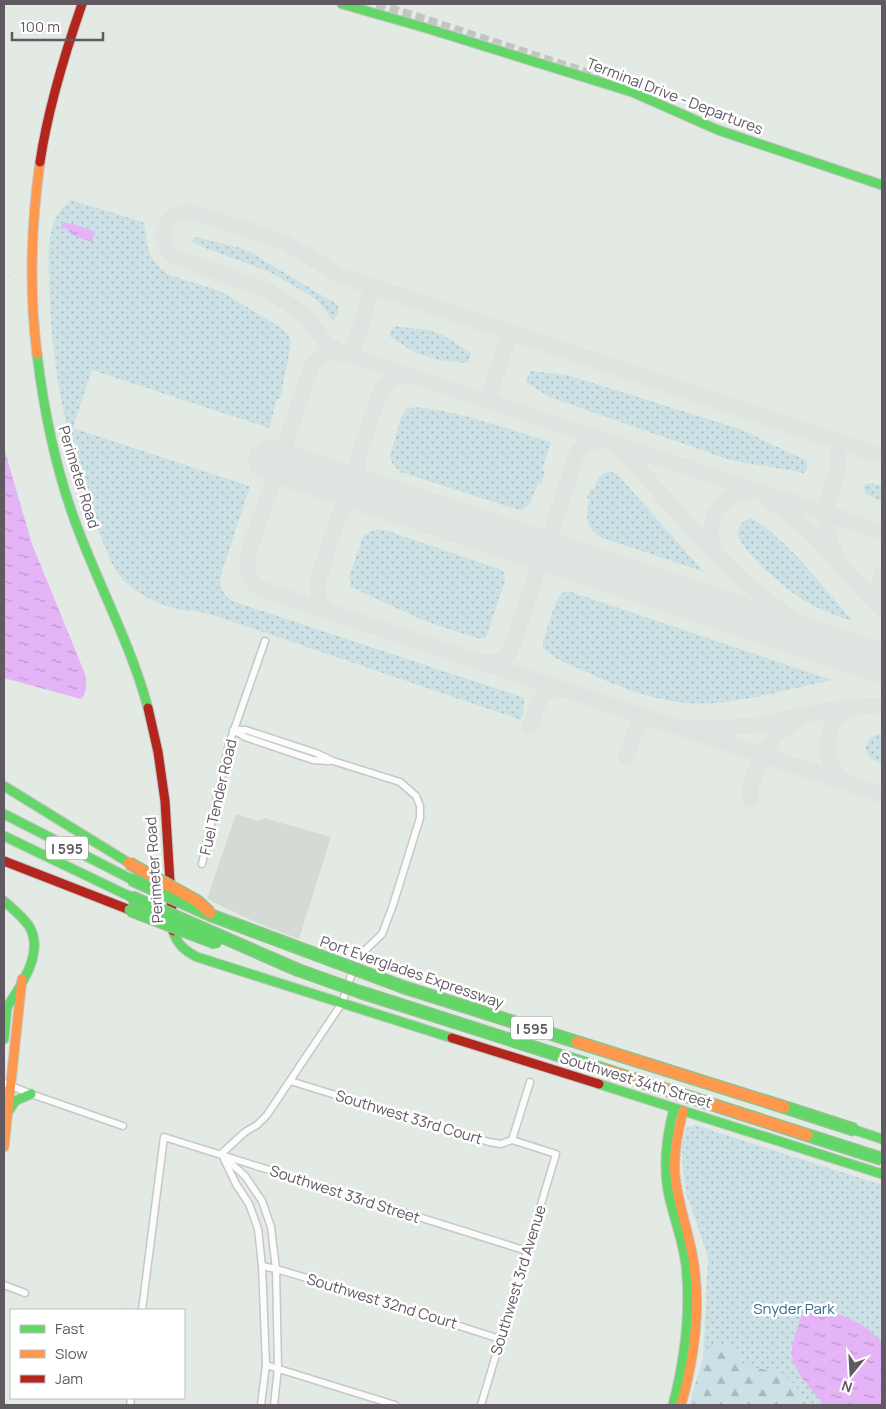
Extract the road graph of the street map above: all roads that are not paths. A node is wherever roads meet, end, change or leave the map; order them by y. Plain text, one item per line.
1 (82, 4) edge
2 (341, 4) edge
3 (882, 185) edge
4 (265, 641) dead end
5 (233, 730) junction
6 (4, 786) edge
7 (4, 814) edge
8 (4, 836) edge
9 (4, 862) edge
10 (202, 864) dead end
11 (4, 901) edge
12 (213, 916) junction
13 (183, 948) joint
14 (298, 970) junction
15 (22, 979) junction
16 (342, 1003) junction
17 (6, 1009) edge
18 (4, 1039) edge
19 (290, 1081) junction
20 (530, 1082) dead end
21 (7, 1085) edge
22 (31, 1094) junction
23 (679, 1109) junction
24 (8, 1114) junction
25 (123, 1126) dead end
26 (882, 1139) edge
27 (512, 1140) junction
28 (4, 1147) edge
29 (221, 1154) junction
30 (556, 1154) joint
31 (882, 1159) edge
32 (882, 1174) edge
33 (527, 1251) junction
34 (262, 1266) junction
35 (276, 1269) junction
36 (4, 1285) edge
37 (25, 1293) dead end
38 (142, 1309) edge
39 (500, 1339) junction
40 (266, 1365) junction
41 (278, 1368) junction
42 (261, 1405) edge
43 (274, 1405) edge
44 (395, 1405) edge
45 (481, 1405) edge
46 (673, 1405) edge
47 (681, 1405) edge

1 - 13 main road, Perimeter Road
2 - 3 main road, Terminal Drive - Departures
4 - 5 street, Fuel Tender Road
5 - 10 street, Fuel Tender Road
5 - 16 street, Fuel Tender Road
6 - 12 main road, bridge
7 - 12 main road, Port Everglades Expressway / I 595, bridge
8 - 14 main road, I 595, bridge
9 - 14 main road, bridge
11 - 15 main road
12 - 26 main road, Port Everglades Expressway / I 595, bridge
13 - 16 main road, Southwest 34th Street
14 - 31 main road, I 595, bridge
15 - 17 main road
15 - 21 main road
16 - 19 street, Fuel Tender Road
16 - 23 main road, Southwest 34th Street
17 - 18 main road
19 - 27 street, Southwest 33rd Court
19 - 29 street, Fuel Tender Road
20 - 27 street
21 - 22 street
21 - 24 main road
22 - 24 main road
22 - 25 street
23 - 32 main road, Southwest 34th Street
23 - 46 main road
23 - 47 main road
24 - 28 main road
27 - 30 street, Southwest 33rd Court
29 - 33 street, Southwest 33rd Street
29 - 34 street
29 - 35 street
29 - 38 street, Southwest 33rd Street
30 - 33 street, Southwest 3rd Avenue
33 - 39 street, Southwest 3rd Avenue
34 - 35 street, Southwest 32nd Court
34 - 40 street
35 - 39 street, Southwest 32nd Court
35 - 41 street
36 - 37 street
39 - 45 street, Southwest 3rd Avenue
40 - 41 street
40 - 42 street
41 - 43 street
41 - 44 street

